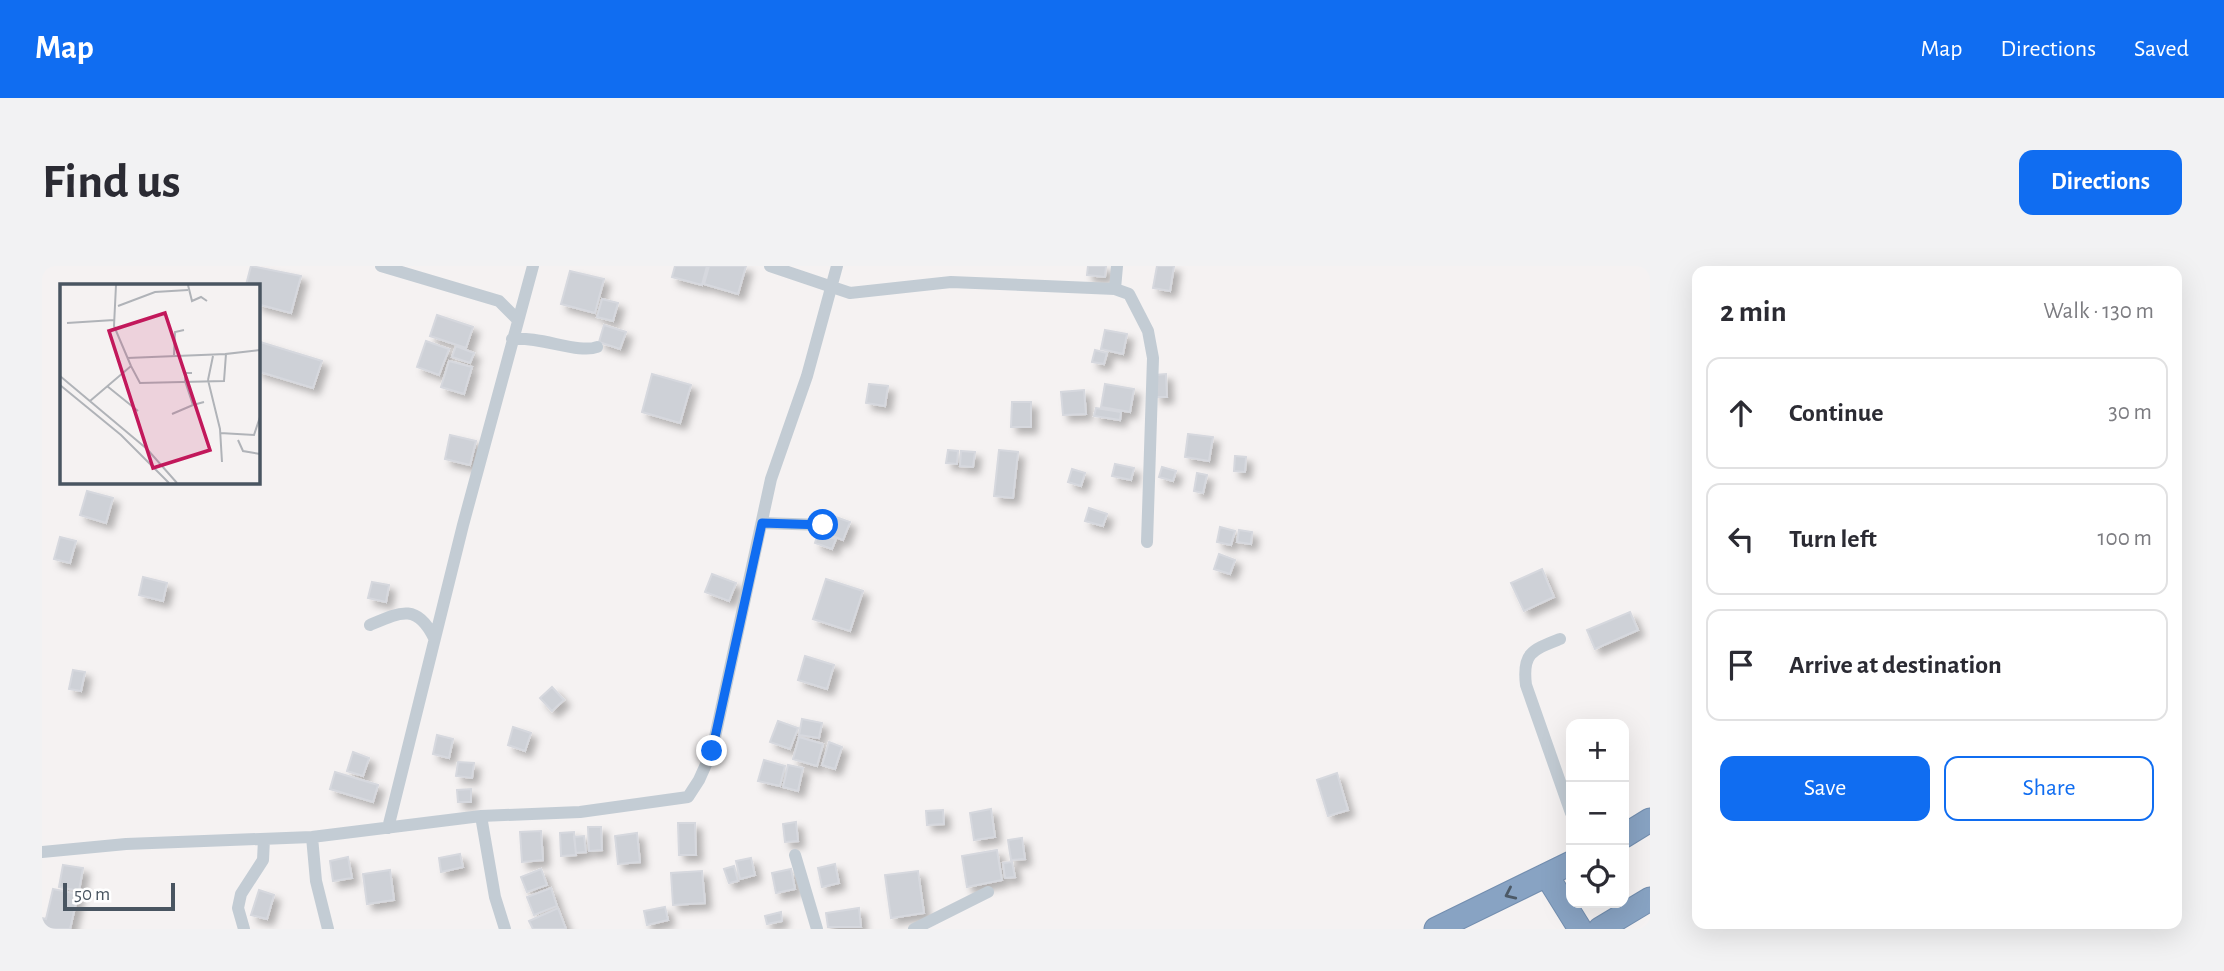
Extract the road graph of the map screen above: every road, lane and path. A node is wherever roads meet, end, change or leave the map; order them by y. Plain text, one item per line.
1 (381, 266) edge
2 (533, 266) edge
3 (769, 266) edge
4 (836, 266) edge
5 (1117, 266) edge
6 (831, 287) junction
7 (1115, 289) junction
8 (518, 320) junction
9 (512, 339) junction
10 (597, 347) dead end
11 (762, 523) junction
12 (823, 525) dead end
13 (1147, 542) dead end
14 (370, 625) dead end
15 (435, 638) junction
16 (1560, 639) dead end
17 (1566, 799) edge
18 (481, 816) junction
19 (1650, 820) edge
20 (388, 828) junction
21 (1629, 832) edge
22 (312, 837) junction
23 (264, 839) junction
24 (42, 852) edge
25 (795, 855) dead end
26 (1566, 866) edge
27 (1547, 876) junction
28 (988, 892) dead end
29 (1650, 899) edge
30 (244, 929) edge
31 (328, 929) edge
32 (505, 929) edge
33 (817, 929) edge
34 (914, 929) edge
35 (1436, 929) edge
36 (1580, 929) edge
37 (1600, 929) edge

1 - 8 street
2 - 8 street
3 - 6 street
4 - 6 street
5 - 7 street
6 - 7 street
6 - 11 street
7 - 13 street
8 - 9 street
9 - 10 street
9 - 15 street
11 - 12 street
11 - 18 street
14 - 15 street
15 - 20 street
16 - 17 street
18 - 20 street
18 - 32 street
19 - 21 highway
20 - 22 street
22 - 23 street
22 - 31 street
23 - 24 street
23 - 30 street
25 - 33 street
26 - 27 highway
27 -> 35 highway
27 - 36 highway
28 - 34 street
29 - 37 highway

